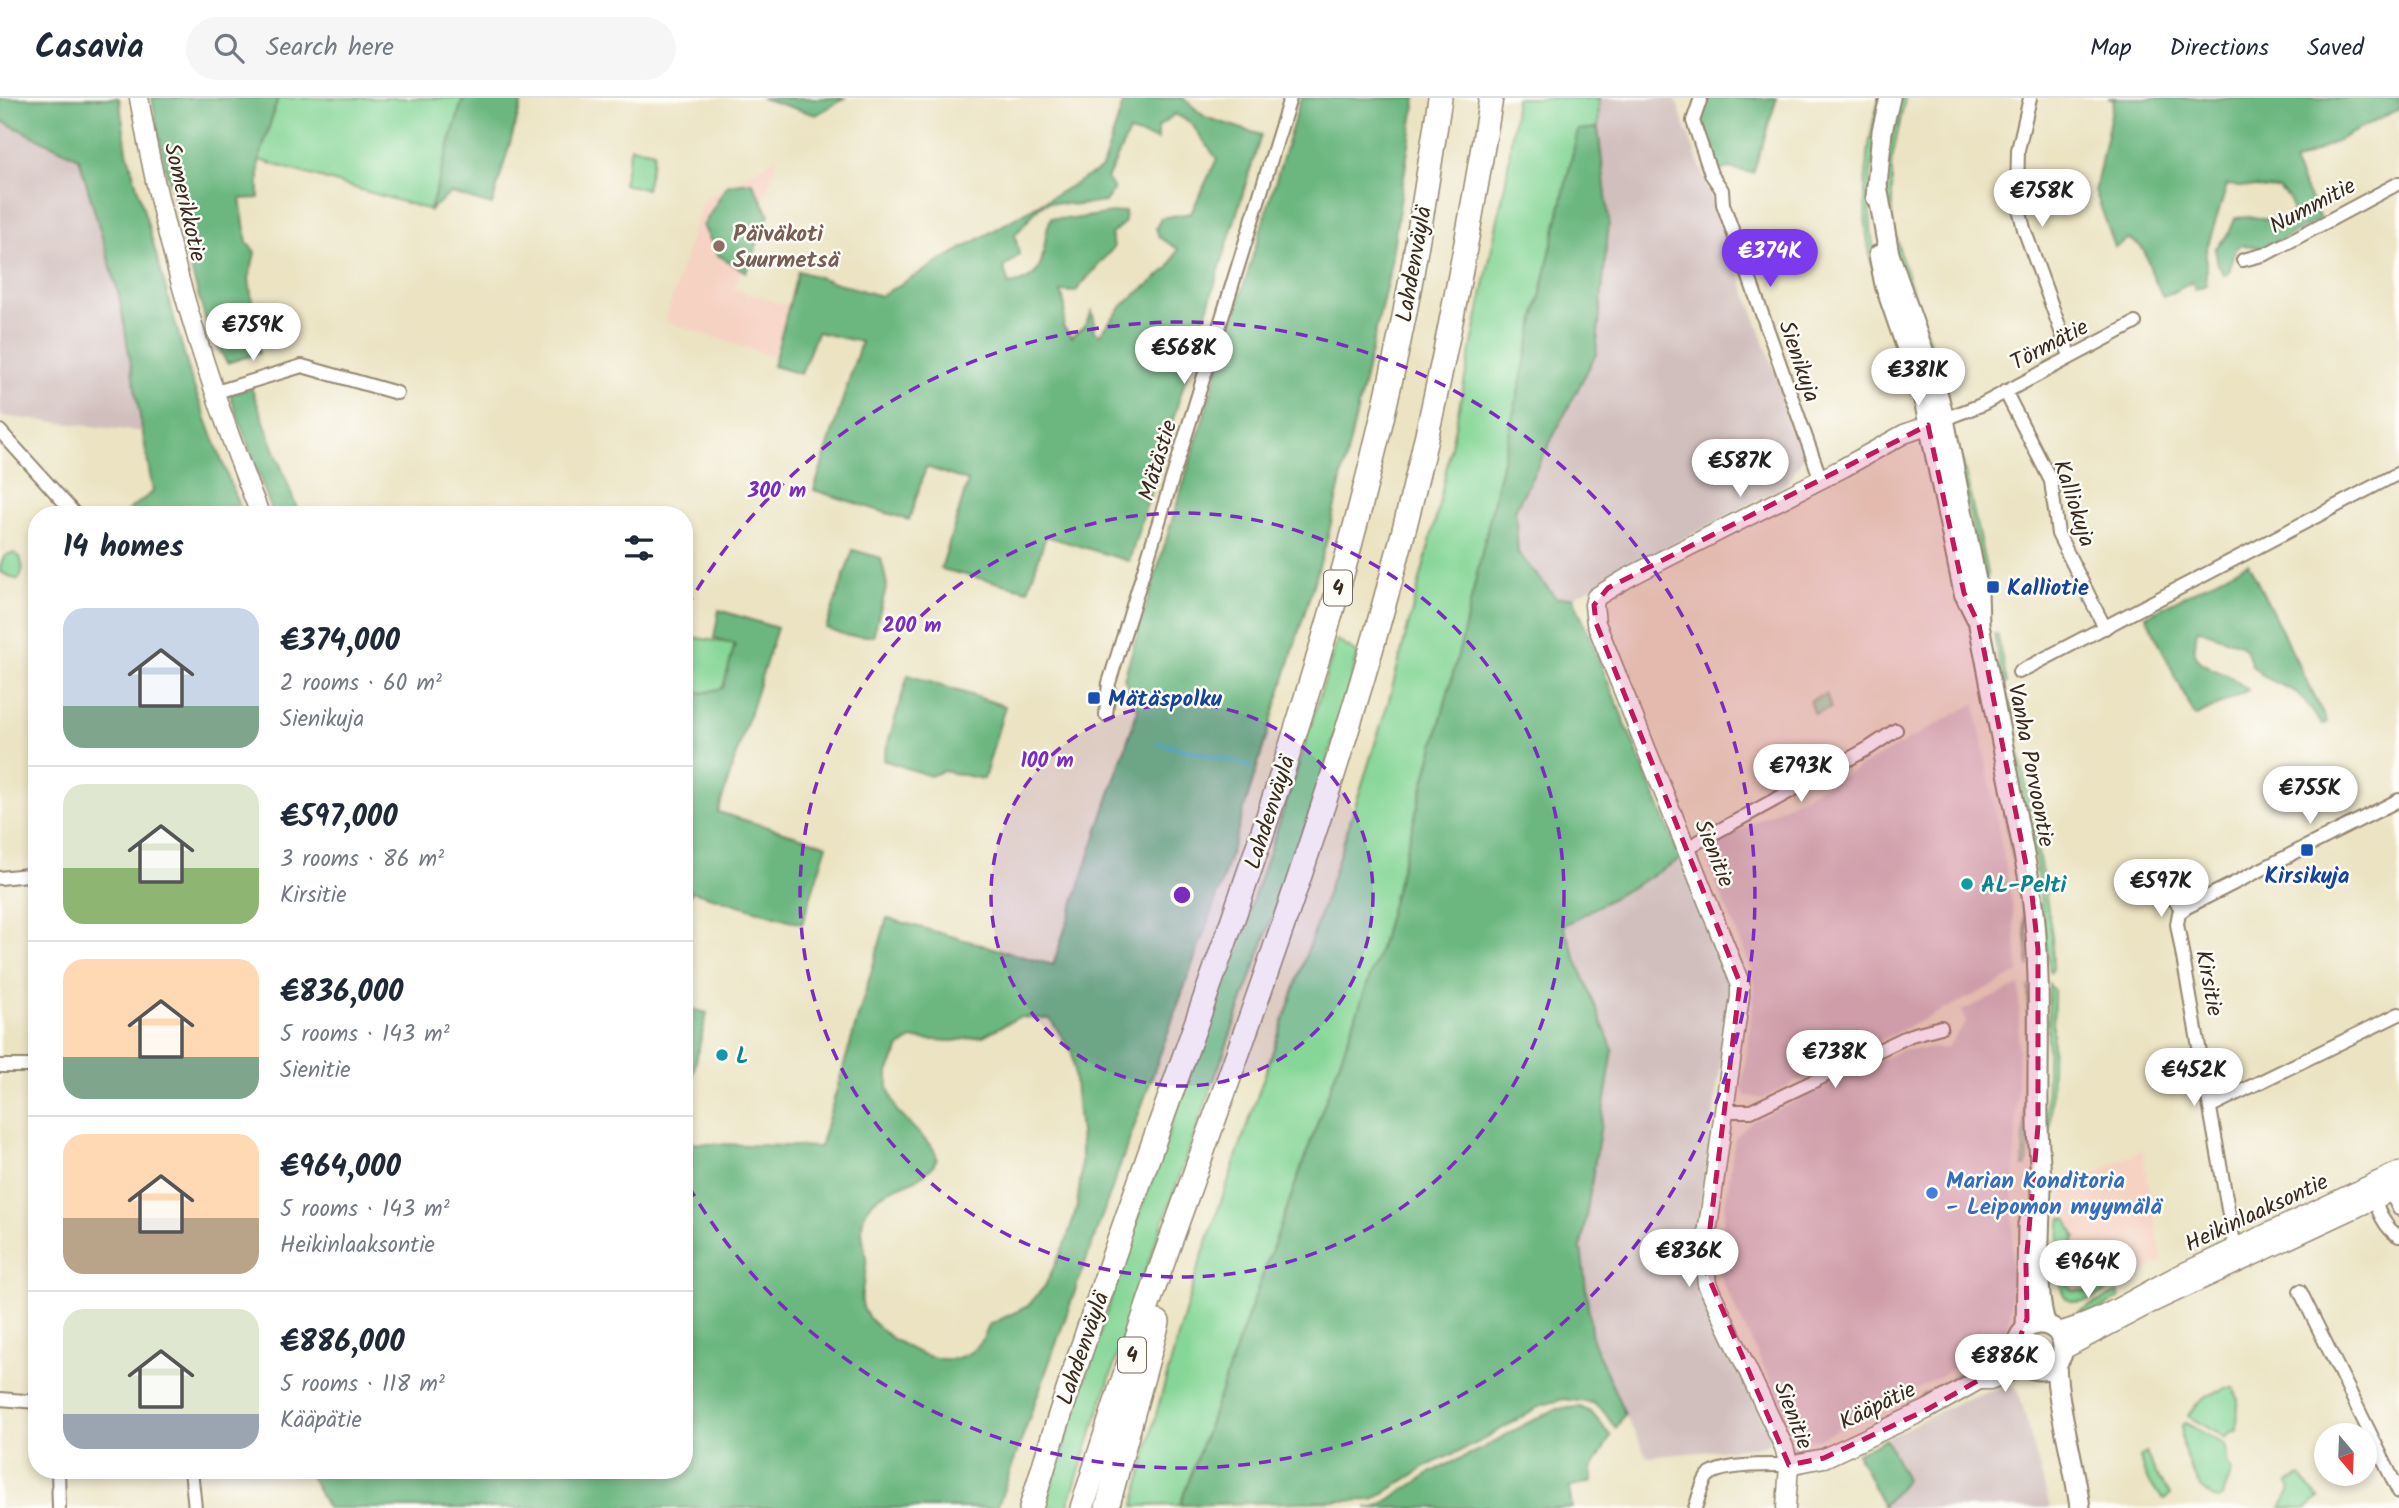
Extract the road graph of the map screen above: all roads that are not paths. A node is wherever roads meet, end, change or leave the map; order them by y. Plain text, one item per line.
1 (139, 98) edge
2 (1290, 98) edge
3 (1440, 98) edge
4 (1490, 98) edge
5 (1701, 98) edge
6 (1890, 98) edge
7 (2030, 98) edge
8 (2399, 183) edge
9 (2243, 260) dead end
10 (2135, 323) dead end
11 (2070, 356) junction
12 (2005, 391) junction
13 (214, 393) junction
14 (397, 393) dead end
15 (1936, 422) junction
16 (0, 431) edge
17 (2399, 473) edge
18 (1821, 480) junction
19 (68, 506) edge
20 (257, 506) edge
21 (2105, 628) junction
22 (2019, 672) dead end
23 (1106, 715) dead end
24 (1896, 730) dead end
25 (2399, 800) edge
26 (1687, 848) junction
27 (28, 875) edge
28 (0, 878) edge
29 (2171, 896) dead end
30 (2182, 909) junction
31 (2399, 1014) edge
32 (1941, 1027) dead end
33 (0, 1066) edge
34 (28, 1066) edge
35 (2211, 1106) junction
36 (1724, 1111) junction
37 (2399, 1171) edge
38 (2385, 1191) edge
39 (1185, 1203) junction
40 (2399, 1209) edge
41 (2399, 1236) edge
42 (2237, 1256) junction
43 (2300, 1291) dead end
44 (2041, 1347) junction
45 (0, 1399) edge
46 (28, 1401) edge
47 (1052, 1439) junction
48 (1789, 1465) junction
49 (58, 1479) edge
50 (192, 1479) edge
51 (2399, 1492) edge
52 (59, 1508) edge
53 (195, 1508) edge
54 (1023, 1508) edge
55 (1031, 1508) edge
56 (1082, 1508) edge
57 (1107, 1508) edge
58 (1695, 1508) edge
59 (1786, 1508) edge
60 (2069, 1508) edge
61 (2080, 1508) edge

1 - 13 street, Somerikkotie
2 - 23 street, Mätästie
3 - 47 highway, Lahdenväylä / 4
4 - 39 highway, 4
5 - 18 street, Sienikuja
6 - 15 main road, Vanha Porvoontie
7 - 11 street
8 - 9 street, Nummitie
10 - 11 street, Törmätie
11 - 12 street, Törmätie
12 - 15 street, Törmätie
12 - 21 street, Kalliokuja
13 - 14 street
13 - 20 street, Somerikkotie
15 - 18 street, Sienitie
15 - 44 main road, Vanha Porvoontie
16 - 19 street
17 - 21 street
18 - 26 street, Sienitie
21 - 22 street
24 - 26 street
25 - 30 street
26 - 36 street, Sienitie
27 - 28 street
29 - 30 street
30 - 35 street, Kirsitie
31 - 35 street
32 - 36 street
33 - 34 street
35 - 42 street, Kirsitie
36 - 48 street, Sienitie
37 - 38 street, Heikinlaaksontie
38 - 40 street
38 - 41 street
38 - 42 street, Heikinlaaksontie
39 - 56 highway, 4
39 - 57 highway
42 - 44 street, Heikinlaaksontie
43 - 51 street
44 - 48 street, Kääpätie
44 - 60 main road, Vanha Porvoontie
44 - 61 main road, Vanha Porvoontie
45 - 46 street
47 - 54 highway
47 - 55 highway, Lahdenväylä / 4
48 - 58 street, Kääpätie
48 - 59 street, Sienitie
49 - 52 street
50 - 53 street

